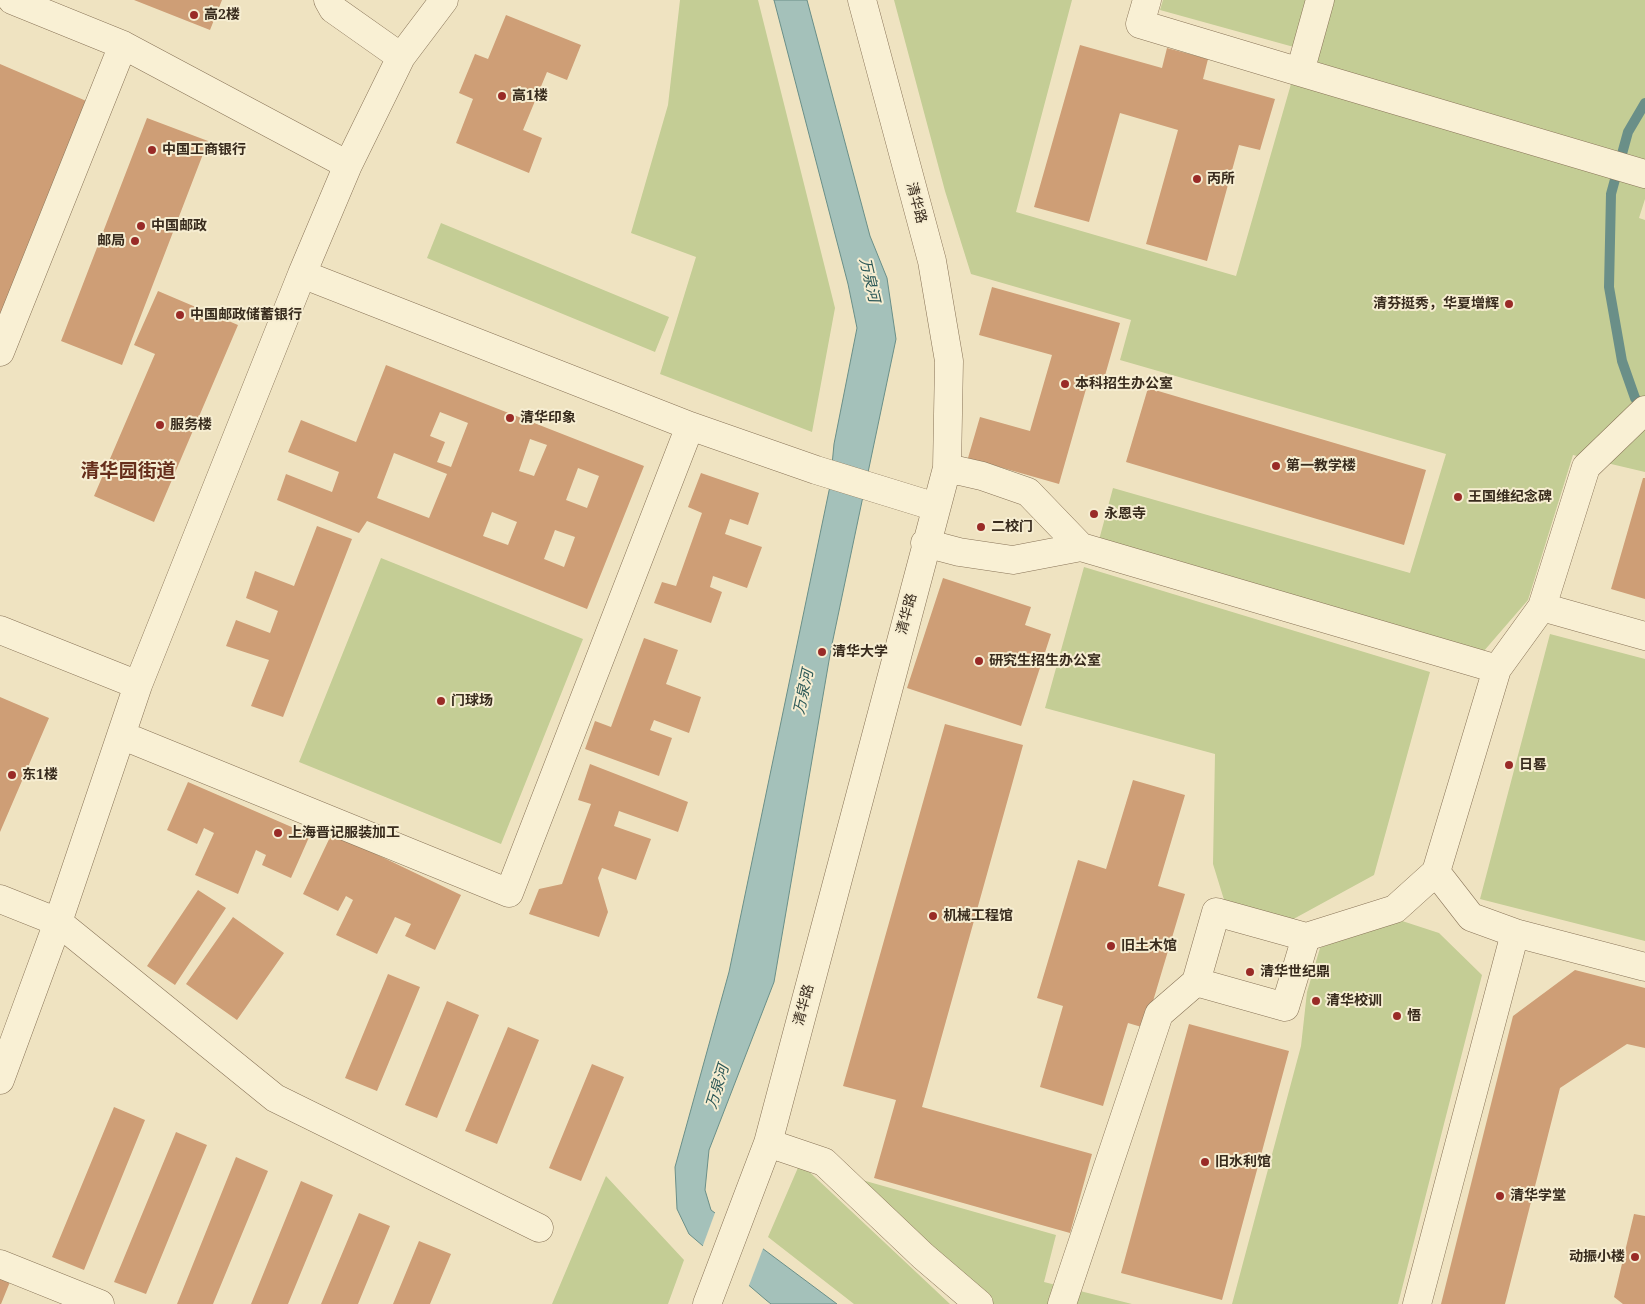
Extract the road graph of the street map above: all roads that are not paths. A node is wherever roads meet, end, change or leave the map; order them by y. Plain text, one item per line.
1 (12, 0) edge
2 (328, 0) edge
3 (444, 0) edge
4 (862, 0) edge
5 (1147, 0) edge
6 (1320, 0) edge
7 (68, 11) edge
8 (123, 45) junction
9 (401, 58) junction
10 (1300, 72) junction
11 (348, 165) junction
12 (1641, 173) edge
13 (302, 274) junction
14 (0, 352) edge
15 (1637, 418) edge
16 (690, 426) junction
17 (947, 468) junction
18 (936, 507) junction
19 (925, 543) junction
20 (1081, 548) junction
21 (1542, 607) junction
22 (0, 630) edge
23 (1645, 636) edge
24 (1497, 669) junction
25 (138, 685) junction
26 (121, 735) junction
27 (1436, 872) junction
28 (0, 899) edge
29 (58, 922) junction
30 (1515, 933) junction
31 (1306, 937) junction
32 (1645, 967) edge
33 (1196, 982) junction
34 (0, 1080) edge
35 (768, 1143) junction
36 (538, 1228) dead end
37 (0, 1264) edge
38 (711, 1293) edge
39 (100, 1304) edge
40 (978, 1304) edge
41 (1062, 1304) edge
42 (1417, 1304) edge

1 - 7 street
2 - 9 street
3 - 9 street
4 - 17 street, 清华路
5 - 10 street
6 - 10 street
7 - 8 street
8 - 11 street
8 - 14 street
9 - 11 street
10 - 12 street
11 - 13 street
13 - 16 street
13 - 25 street
15 - 21 street
16 - 18 street
16 - 26 street
17 - 18 street, 清华路
17 - 20 street
18 - 19 street, 清华路
19 - 20 street
19 - 35 street, 清华路
20 - 24 street
21 - 23 street
21 - 24 street
22 - 25 street
24 - 27 street
25 - 26 street
26 - 29 street
27 - 30 street
27 - 31 street
28 - 29 street
29 - 34 street
29 - 36 street
30 - 32 street
30 - 42 street
31 - 33 street
31 - 33 street
33 - 41 street
35 - 38 street, 清华路
35 - 40 street
37 - 39 street

